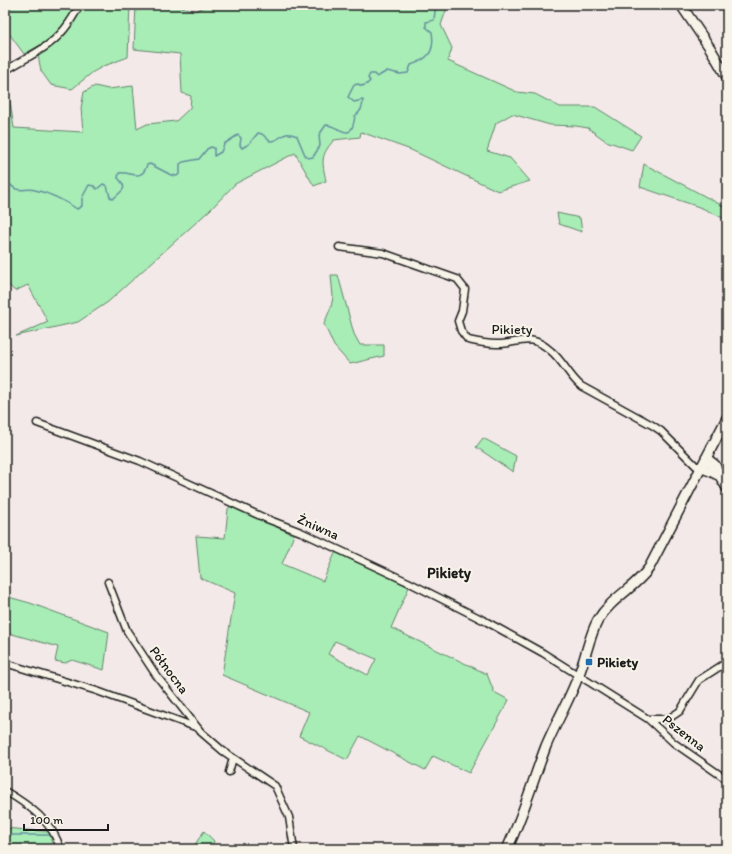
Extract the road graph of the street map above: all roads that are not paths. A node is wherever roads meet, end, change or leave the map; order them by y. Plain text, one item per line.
1 (80, 5) edge
2 (681, 5) edge
3 (5, 72) edge
4 (727, 77) edge
5 (339, 247) dead end
6 (727, 418) edge
7 (37, 423) dead end
8 (706, 458) junction
9 (700, 467) junction
10 (720, 476) junction
11 (727, 488) edge
12 (108, 582) dead end
13 (727, 662) edge
14 (5, 663) edge
15 (579, 675) junction
16 (648, 719) junction
17 (198, 728) junction
18 (233, 758) junction
19 (228, 772) dead end
20 (726, 779) dead end
21 (5, 791) edge
22 (60, 849) edge
23 (294, 849) edge
24 (507, 849) edge

1 - 3 street
2 - 4 street
5 - 9 street, Pikiety
6 - 8 street
7 - 15 street, Żniwna
8 - 9 street
8 - 10 street
9 - 10 street
9 - 15 street
10 - 11 street
12 - 17 street, Północna
13 - 16 street, Pszenna
14 - 17 street
15 - 16 street, Pszenna
15 - 24 street
16 - 20 street, Pszenna
17 - 18 street, Północna
18 - 19 street
18 - 23 street, Północna
21 - 22 street

